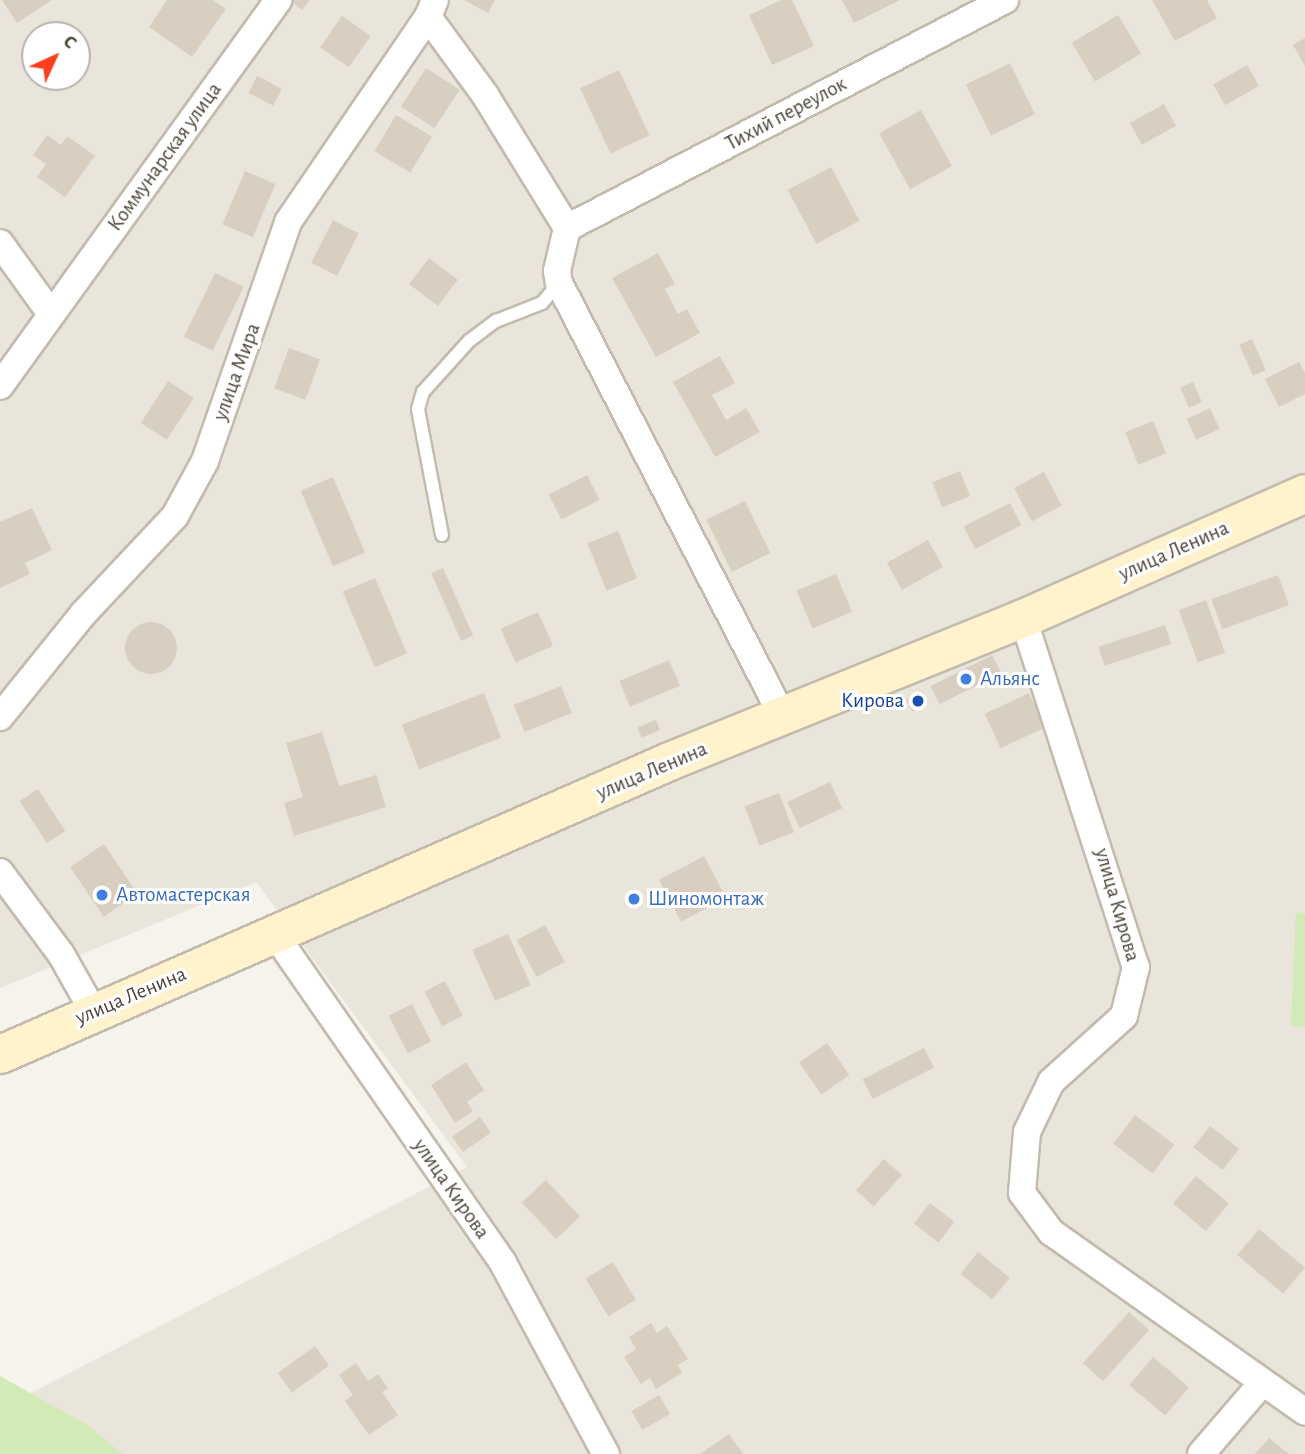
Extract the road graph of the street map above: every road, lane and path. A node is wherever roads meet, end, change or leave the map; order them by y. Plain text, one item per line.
1 (278, 0) edge
2 (1005, 0) edge
3 (432, 8) edge
4 (567, 228) junction
5 (0, 243) edge
6 (559, 283) junction
7 (51, 314) junction
8 (0, 386) edge
9 (1305, 493) edge
10 (442, 535) dead end
11 (1023, 618) junction
12 (0, 717) edge
13 (783, 719) junction
14 (0, 872) edge
15 (276, 936) junction
16 (93, 1011) junction
17 (0, 1054) edge
18 (1262, 1383) junction
19 (1305, 1412) edge
20 (606, 1454) edge
21 (1201, 1454) edge

1 - 7 street, Коммунарская улица
2 - 4 street, Тихий переулок
3 - 4 street
3 - 12 street, улица Мира
4 - 6 street
5 - 7 street
6 - 10 lane
6 - 13 street
7 - 8 street, Коммунарская улица
9 - 11 main road, улица Ленина
11 - 13 main road, улица Ленина
11 - 18 street, улица Кирова
13 - 15 main road, улица Ленина
14 - 16 street
15 - 16 main road, улица Ленина
15 - 20 street, улица Кирова
16 - 17 main road, улица Ленина
18 - 19 street, улица Кирова
18 - 21 street

